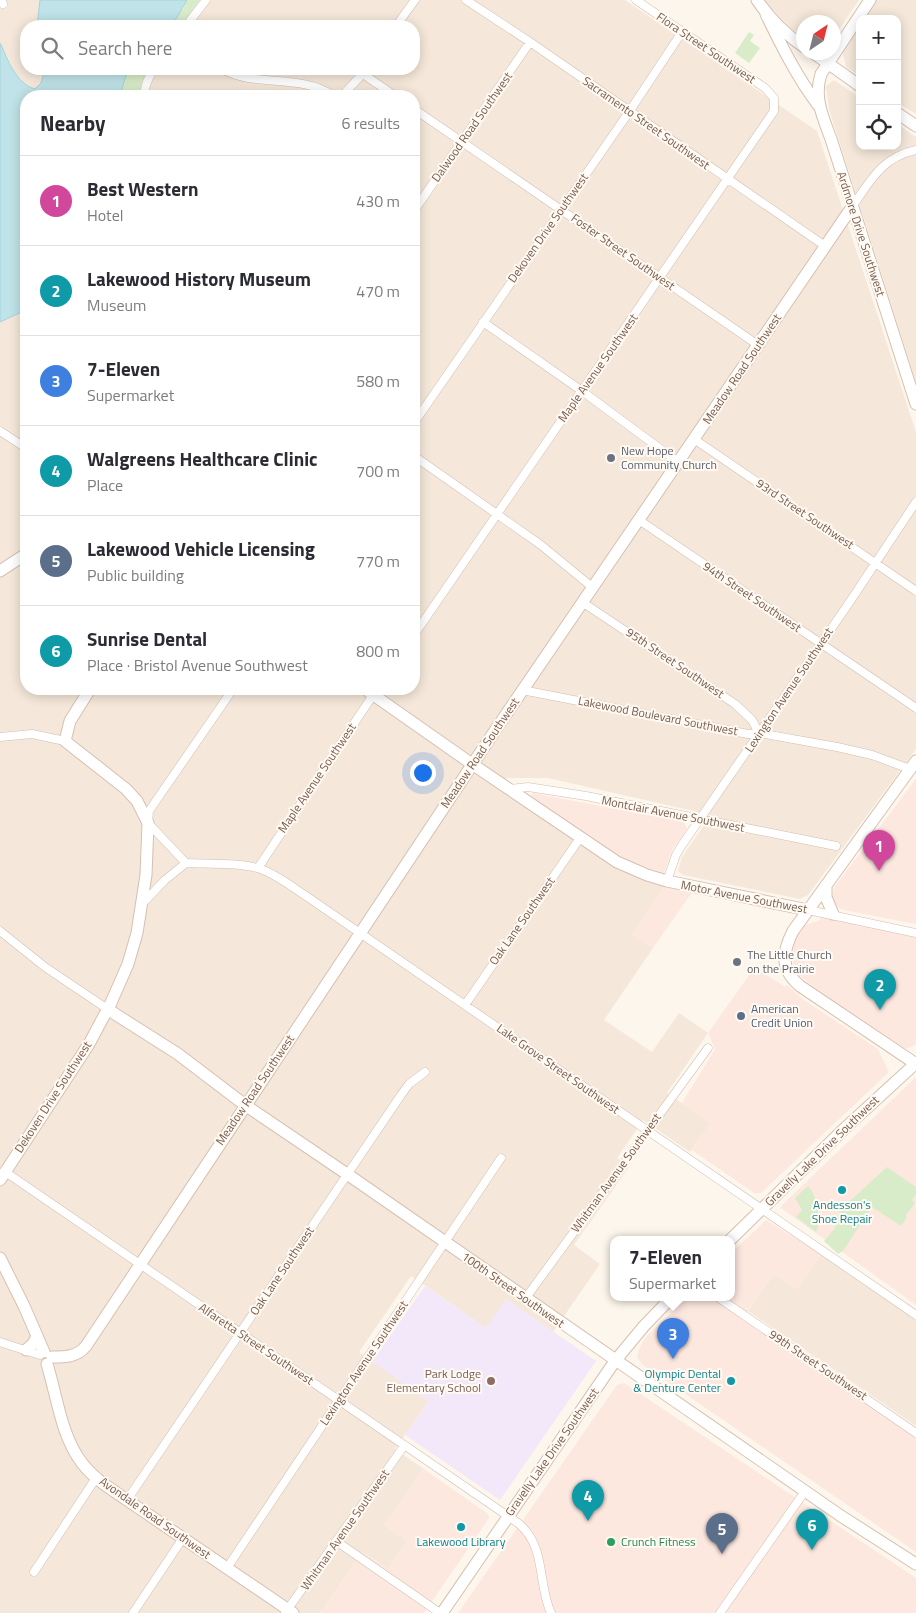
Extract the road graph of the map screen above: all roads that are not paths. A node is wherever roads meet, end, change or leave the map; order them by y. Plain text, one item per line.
1 (206, 0) edge
2 (415, 0) edge
3 (466, 0) edge
4 (636, 0) edge
5 (757, 0) edge
6 (870, 0) edge
7 (766, 14) junction
8 (191, 20) edge
9 (400, 20) edge
10 (682, 32) junction
11 (530, 42) junction
12 (796, 42) edge
13 (823, 60) edge
14 (828, 64) junction
15 (150, 75) edge
16 (237, 75) edge
17 (362, 75) edge
18 (369, 75) edge
19 (856, 83) edge
20 (145, 90) edge
21 (323, 90) edge
22 (348, 90) edge
23 (388, 90) edge
24 (774, 98) joint
25 (818, 105) junction
26 (629, 112) junction
27 (420, 113) edge
28 (901, 116) edge
29 (916, 125) edge
30 (462, 142) junction
31 (916, 150) edge
32 (728, 179) junction
33 (420, 202) edge
34 (852, 207) junction
35 (561, 209) junction
36 (832, 236) junction
37 (864, 245) junction
38 (825, 246) junction
39 (660, 278) junction
40 (483, 322) junction
41 (758, 345) junction
42 (582, 391) junction
43 (916, 404) edge
44 (420, 414) edge
45 (0, 431) edge
46 (694, 439) junction
47 (20, 444) edge
48 (420, 460) edge
49 (678, 462) junction
50 (916, 502) edge
51 (497, 513) junction
52 (638, 520) junction
53 (20, 558) edge
54 (876, 562) junction
55 (0, 571) edge
56 (592, 587) junction
57 (916, 591) edge
58 (582, 602) junction
59 (420, 626) edge
60 (821, 644) junction
61 (522, 690) junction
62 (86, 695) edge
63 (228, 695) edge
64 (369, 695) edge
65 (377, 695) edge
66 (916, 708) edge
67 (759, 733) junction
68 (0, 737) edge
69 (65, 741) junction
70 (472, 764) junction
71 (913, 765) edge
72 (510, 789) junction
73 (700, 820) junction
74 (148, 823) junction
75 (580, 838) junction
76 (836, 846) dead end
77 (186, 863) junction
78 (258, 868) junction
79 (667, 881) junction
80 (826, 885) junction
81 (143, 902) junction
82 (808, 910) junction
83 (833, 914) junction
84 (0, 931) edge
85 (359, 932) junction
86 (916, 933) edge
87 (465, 1005) junction
88 (108, 1009) junction
89 (708, 1048) dead end
90 (916, 1064) edge
91 (424, 1072) dead end
92 (245, 1105) junction
93 (647, 1130) junction
94 (501, 1158) dead end
95 (347, 1174) junction
96 (2, 1175) edge
97 (762, 1208) junction
98 (734, 1236) edge
99 (445, 1242) junction
100 (0, 1258) edge
101 (140, 1265) junction
102 (525, 1299) junction
103 (668, 1301) edge
104 (723, 1301) edge
105 (916, 1315) edge
106 (240, 1333) junction
107 (37, 1336) junction
108 (0, 1342) edge
109 (26, 1350) junction
110 (46, 1357) junction
111 (615, 1361) junction
112 (338, 1401) junction
113 (916, 1433) edge
114 (404, 1446) junction
115 (96, 1478) junction
116 (806, 1492) junction
117 (127, 1500) junction
118 (508, 1516) junction
119 (182, 1538) junction
120 (336, 1542) junction
121 (916, 1564) edge
122 (227, 1568) junction
123 (34, 1572) dead end
124 (289, 1612) edge
125 (133, 1613) edge
126 (441, 1613) edge
127 (551, 1613) edge
128 (720, 1613) edge

1 - 8 street
2 - 9 street
3 - 11 street, Sacramento Street Southwest
4 - 10 street, Flora Street Southwest
5 - 7 street
6 - 14 street, Ardmore Drive Southwest
7 - 12 street
7 - 25 street
10 - 24 street, Flora Street Southwest
10 - 26 street, Dekoven Drive Southwest
11 - 26 street, Sacramento Street Southwest
11 - 30 street, Dalwood Road Southwest
13 - 14 street
14 - 19 street
14 - 25 street, Ardmore Drive Southwest
15 - 20 street
16 - 21 street
17 - 22 street
18 - 23 street
24 - 32 street, Maple Avenue Southwest
25 - 34 street, Ardmore Drive Southwest
26 - 32 street, Sacramento Street Southwest
26 - 35 street, Dekoven Drive Southwest
27 - 30 street, Foster Street Southwest
28 - 29 street
30 - 33 street, Dalwood Road Southwest
30 - 35 street, Foster Street Southwest
31 - 34 street, Meadow Road Southwest
32 - 38 street, Sacramento Street Southwest
32 - 39 street, Maple Avenue Southwest
34 - 36 street, Meadow Road Southwest
34 - 37 street, Ardmore Drive Southwest
35 - 39 street, Foster Street Southwest
35 - 40 street, Dekoven Drive Southwest
36 - 37 street
36 - 38 street, Meadow Road Southwest
37 - 43 street, Ardmore Drive Southwest
38 - 41 street, Meadow Road Southwest
39 - 41 street, Foster Street Southwest
39 - 42 street, Maple Avenue Southwest
40 - 42 street
40 - 44 street, Dekoven Drive Southwest
41 - 46 street, Meadow Road Southwest
42 - 49 street
42 - 51 street, Maple Avenue Southwest
45 - 47 street
46 - 49 street, Meadow Road Southwest
46 - 54 street, 93rd Street Southwest
48 - 51 street
49 - 52 street, Meadow Road Southwest
50 - 54 street, Lexington Avenue Southwest
51 - 56 street
51 - 59 street, Maple Avenue Southwest
52 - 56 street, Meadow Road Southwest
52 - 60 street, 94th Street Southwest
53 - 55 street
54 - 57 street, 93rd Street Southwest
54 - 60 street, Lexington Avenue Southwest
56 - 58 street, Meadow Road Southwest
58 - 61 street, Meadow Road Southwest
58 - 67 street, 95th Street Southwest
60 - 66 street, 94th Street Southwest
60 - 67 street, Lexington Avenue Southwest
61 - 67 street, Lakewood Boulevard Southwest
61 - 70 street, Meadow Road Southwest
62 - 69 street
63 - 74 street, Dekoven Drive Southwest
64 - 78 street, Maple Avenue Southwest
65 - 70 street, Motor Avenue Southwest
67 - 71 street, Lakewood Boulevard Southwest
67 - 73 street, Lexington Avenue Southwest
68 - 69 street
69 - 74 street
70 - 72 street, Motor Avenue Southwest
70 - 85 street, Meadow Road Southwest
71 - 80 street
72 - 73 street, Montclair Avenue Southwest
72 - 75 street, Motor Avenue Southwest
73 - 76 street, Montclair Avenue Southwest
73 - 79 street, Lexington Avenue Southwest
74 - 77 street
74 - 81 street, Dekoven Drive Southwest
75 - 79 street, Motor Avenue Southwest
75 - 87 street, Oak Lane Southwest
77 - 78 street, Lake Grove Street Southwest
77 - 81 street
78 - 85 street, Lake Grove Street Southwest
79 - 82 street, Motor Avenue Southwest
80 - 82 street
80 - 83 street
81 - 88 street, Dekoven Drive Southwest
82 - 83 street, Motor Avenue Southwest
82 - 90 street
83 - 86 street, Motor Avenue Southwest
84 - 88 street, 100th Street Southwest
85 - 87 street, Lake Grove Street Southwest
85 - 92 street, Meadow Road Southwest
87 - 93 street, Lake Grove Street Southwest
88 - 92 street, 100th Street Southwest
88 - 96 street, Dekoven Drive Southwest
89 - 93 street, Whitman Avenue Southwest
90 - 97 street, Gravelly Lake Drive Southwest
91 - 95 street, Oak Lane Southwest
92 - 95 street, 100th Street Southwest
92 - 101 street, Meadow Road Southwest
93 - 97 street, Lake Grove Street Southwest
93 - 102 street, Whitman Avenue Southwest
94 - 99 street, Lexington Avenue Southwest
95 - 99 street, 100th Street Southwest
95 - 106 street, Oak Lane Southwest
96 - 101 street, Alfaretta Street Southwest
97 - 98 street, Gravelly Lake Drive Southwest
97 - 105 street, Lake Grove Street Southwest
99 - 102 street, 100th Street Southwest
99 - 112 street, Lexington Avenue Southwest
100 - 107 street
101 - 106 street, Alfaretta Street Southwest
101 - 110 street, Meadow Road Southwest
102 - 111 street, 100th Street Southwest
103 - 111 street, Gravelly Lake Drive Southwest
104 - 113 street, 99th Street Southwest
106 - 112 street, Alfaretta Street Southwest
106 - 117 street, Oak Lane Southwest
107 - 109 street
107 - 110 street
108 - 109 street
109 - 110 street
110 - 115 street, Avondale Road Southwest
111 - 116 street, 100th Street Southwest
111 - 118 street, Gravelly Lake Drive Southwest
112 - 114 street, Alfaretta Street Southwest
112 - 122 street, Lexington Avenue Southwest
114 - 118 street, Alfaretta Street Southwest
114 - 120 street, Whitman Avenue Southwest
115 - 117 street, Avondale Road Southwest
115 - 123 street
116 - 121 street, 100th Street Southwest
116 - 128 street
117 - 119 street, Avondale Road Southwest
118 - 126 street, Gravelly Lake Drive Southwest
118 - 127 street, Alfaretta Street Southwest
119 - 122 street, Avondale Road Southwest
119 - 125 street
120 - 124 street, Whitman Avenue Southwest
120 - 126 street
122 - 124 street, Avondale Road Southwest

